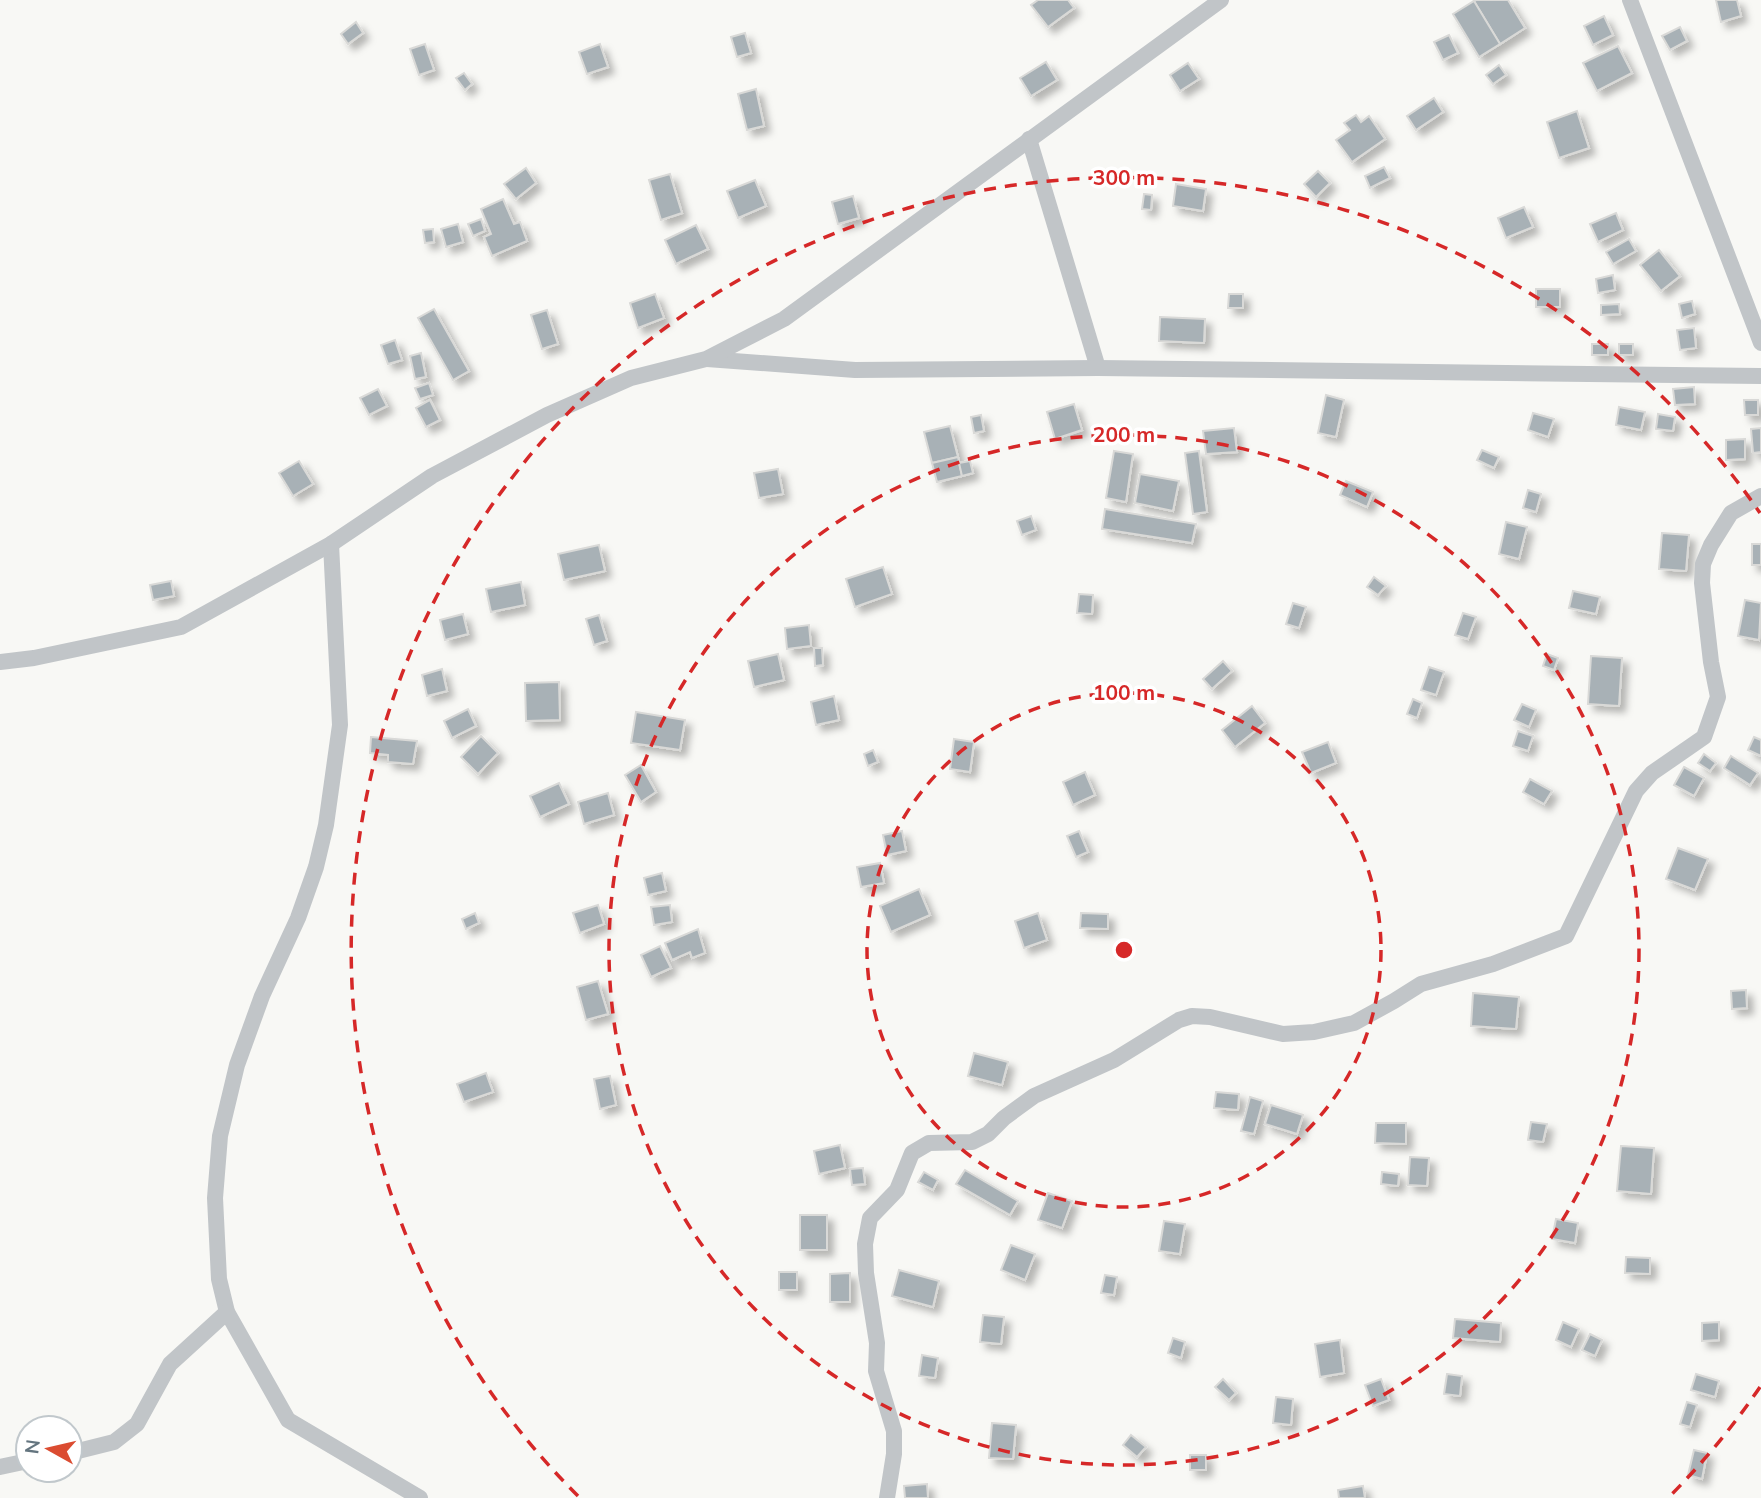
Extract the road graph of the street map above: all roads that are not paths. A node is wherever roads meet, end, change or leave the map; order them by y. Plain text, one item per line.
1 (1221, 0) edge
2 (1630, 0) edge
3 (1029, 139) junction
4 (1761, 343) edge
5 (706, 359) junction
6 (1098, 368) junction
7 (1761, 376) edge
8 (1761, 496) edge
9 (331, 544) junction
10 (0, 662) edge
11 (227, 1312) junction
12 (84, 1450) edge
13 (420, 1498) edge
14 (887, 1498) edge

1 - 3 street
2 - 4 street
3 - 5 street
3 - 6 street
5 - 6 street
5 - 9 street
6 - 7 street
8 - 14 street
9 - 10 street
9 - 11 street
11 - 12 street
11 - 13 street

